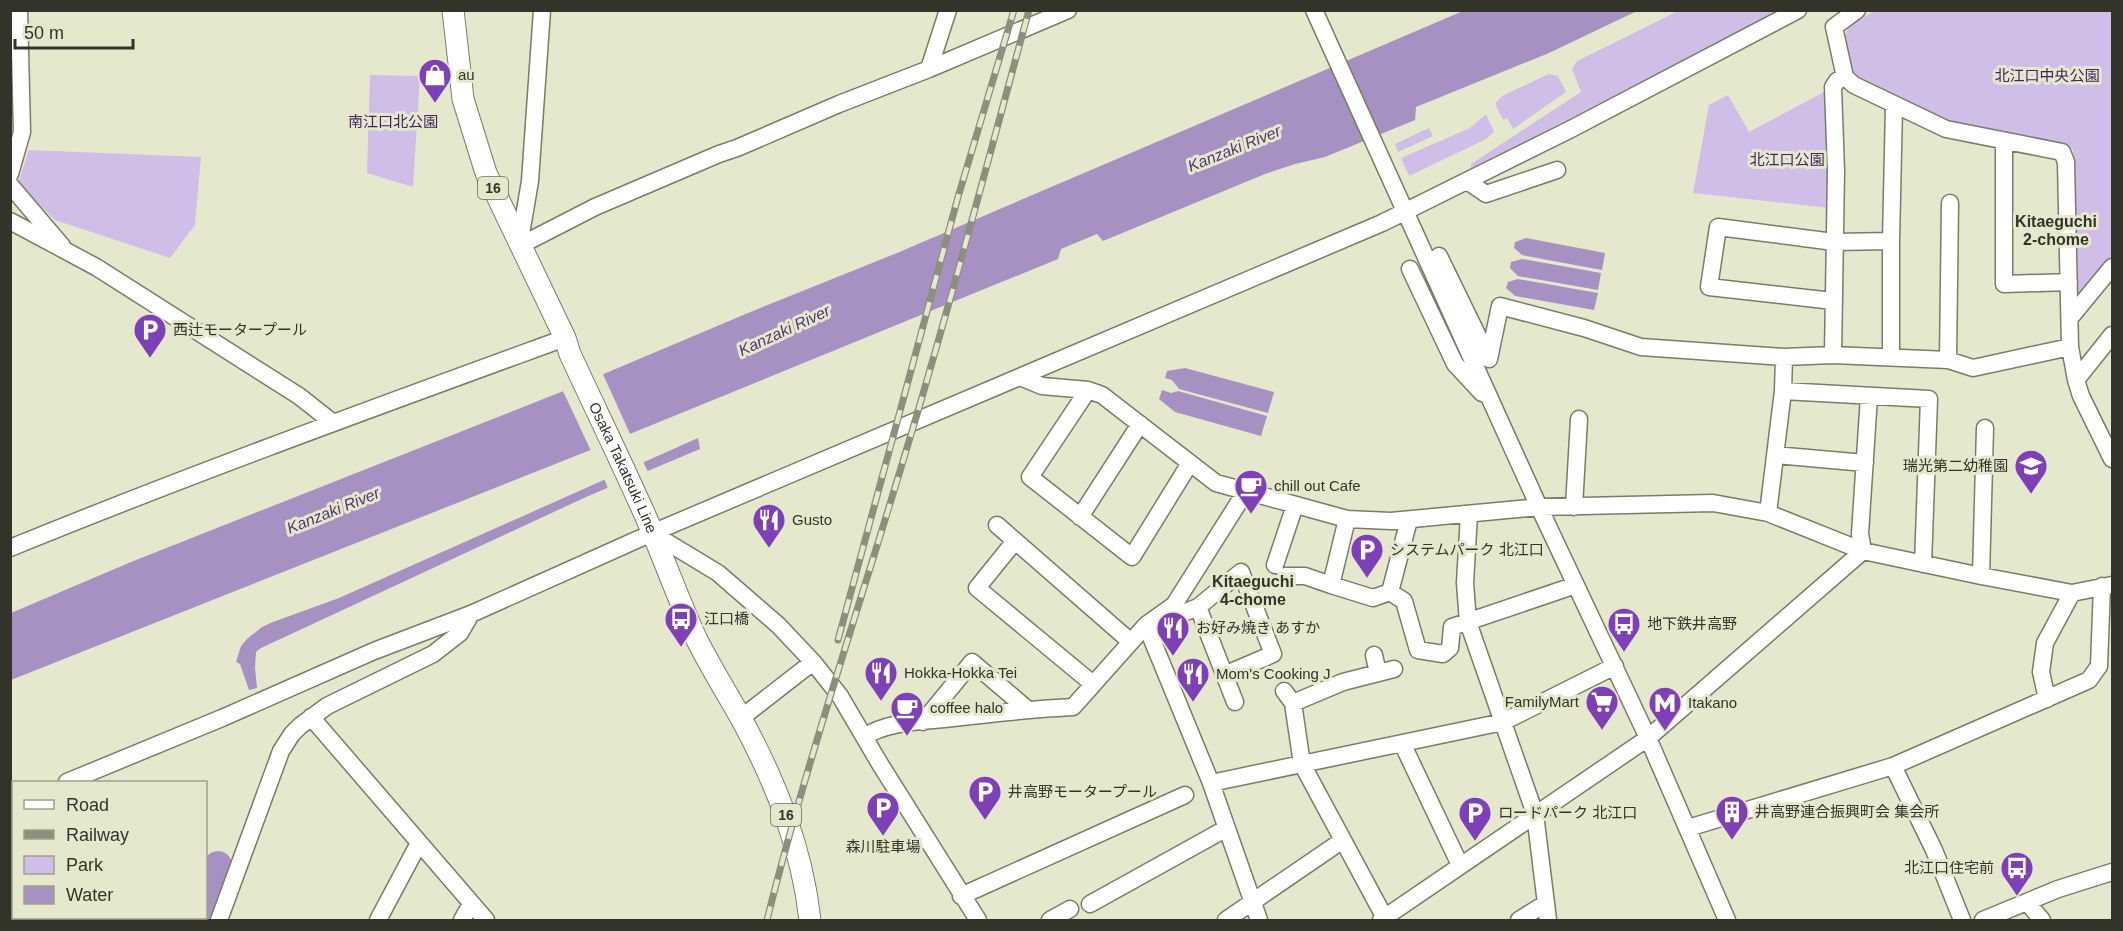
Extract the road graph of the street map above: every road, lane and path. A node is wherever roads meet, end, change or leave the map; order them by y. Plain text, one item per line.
1 (19, 10) edge
2 (453, 10) edge
3 (542, 10) edge
4 (948, 10) edge
5 (1068, 10) edge
6 (1798, 10) edge
7 (1857, 10) edge
8 (1315, 12) edge
9 (929, 69) junction
10 (1845, 77) junction
11 (1894, 105) junction
12 (2004, 142) junction
13 (1557, 170) dead end
14 (10, 174) edge
15 (1467, 181) junction
16 (10, 185) edge
17 (1950, 203) dead end
18 (1401, 204) junction
19 (10, 221) edge
20 (1891, 241) junction
21 (1834, 242) junction
22 (519, 246) junction
23 (68, 253) junction
24 (1439, 256) dead end
25 (2112, 267) edge
26 (1410, 269) dead end
27 (2069, 282) junction
28 (1833, 300) junction
29 (2070, 318) junction
30 (2112, 335) edge
31 (567, 346) junction
32 (2070, 347) junction
33 (1833, 355) junction
34 (1784, 357) junction
35 (1891, 357) junction
36 (1489, 359) junction
37 (1948, 360) junction
38 (1020, 377) junction
39 (2076, 380) junction
40 (1088, 390) junction
41 (1783, 391) junction
42 (1869, 396) junction
43 (1491, 402) junction
44 (1579, 419) dead end
45 (332, 422) junction
46 (1140, 424) junction
47 (1986, 428) dead end
48 (1776, 455) junction
49 (2112, 459) edge
50 (1865, 463) junction
51 (1190, 464) junction
52 (1246, 491) junction
53 (1295, 505) junction
54 (1539, 507) junction
55 (1574, 507) junction
56 (1768, 513) junction
57 (1469, 514) junction
58 (1080, 517) junction
59 (1347, 519) junction
60 (1409, 520) junction
61 (649, 524) junction
62 (998, 525) dead end
63 (1015, 541) junction
64 (10, 548) edge
65 (1863, 551) junction
66 (1923, 564) junction
67 (1981, 576) junction
68 (1331, 585) junction
69 (1576, 585) junction
70 (2107, 586) edge
71 (1390, 592) junction
72 (2072, 592) junction
73 (1198, 607) junction
74 (471, 614) junction
75 (1468, 622) junction
76 (1146, 625) junction
77 (1131, 642) junction
78 (1374, 656) dead end
79 (813, 662) junction
80 (1614, 666) junction
81 (1224, 675) junction
82 (1093, 684) junction
83 (2047, 699) junction
84 (1235, 702) dead end
85 (1027, 710) junction
86 (311, 717) junction
87 (741, 718) junction
88 (923, 722) junction
89 (1503, 722) junction
90 (864, 737) junction
91 (1648, 738) junction
92 (1402, 743) junction
93 (1302, 764) junction
94 (1893, 766) junction
95 (72, 781) edge
96 (1212, 783) junction
97 (1185, 795) dead end
98 (1535, 814) junction
99 (1227, 828) junction
100 (1688, 828) junction
101 (1343, 840) junction
102 (418, 843) junction
103 (1460, 865) junction
104 (2112, 872) edge
105 (962, 896) junction
106 (1252, 901) junction
107 (2027, 902) junction
108 (1546, 903) junction
109 (471, 904) junction
110 (1090, 904) dead end
111 (1070, 909) dead end
112 (1384, 920) edge
113 (219, 921) edge
114 (378, 921) edge
115 (462, 921) edge
116 (486, 921) edge
117 (810, 921) edge
118 (978, 921) edge
119 (1050, 921) edge
120 (1226, 921) edge
121 (1259, 921) edge
122 (1519, 921) edge
123 (1548, 921) edge
124 (1727, 921) edge
125 (1962, 921) edge
126 (1983, 921) edge
127 (2042, 921) edge

1 - 14 street
2 - 22 main road, Osaka Takatsuki Line / 16
3 - 22 street
4 - 9 street
5 - 9 street
6 - 15 street
7 - 10 street
8 - 18 street
9 - 22 street
10 - 11 street
10 - 21 street
11 - 12 street
11 - 20 street
12 - 27 street
12 - 27 street
13 - 15 street
15 - 18 street
16 - 23 street
17 - 37 street
18 - 38 street
18 - 43 street
19 - 23 street
20 - 21 street
20 - 35 street
21 - 28 street
21 - 28 street
22 - 31 main road, Osaka Takatsuki Line / 16
23 - 45 street
24 - 36 street
25 - 29 street
26 - 43 street
27 - 29 street
28 - 33 street
29 - 32 street
30 - 39 street
31 - 45 street
31 - 61 main road, Osaka Takatsuki Line / 16
32 - 37 street
32 - 39 street
33 - 34 street
33 - 35 street
34 - 36 street
34 - 41 street
35 - 37 street
36 - 43 street
38 - 40 street
38 - 61 street
39 - 49 street
40 - 46 street
40 - 58 street
41 - 42 street
41 - 48 street
42 - 50 street
42 - 66 street
43 - 54 street
44 - 55 street
45 - 64 street
46 - 51 street
46 - 58 street
47 - 67 street
48 - 50 street
48 - 56 street
50 - 65 street
51 - 52 street
51 - 58 street
52 - 53 street
52 - 76 street
53 - 59 street
53 - 68 street
54 - 55 street
54 - 57 street
54 - 69 street
55 - 56 street
56 - 65 street
57 - 60 street
57 - 75 street
59 - 60 street
59 - 68 street
60 - 71 street
61 - 74 street
61 - 79 street
61 - 87 main road, Osaka Takatsuki Line / 16
62 - 63 street
63 - 77 street
63 - 82 street
65 - 66 street
65 - 91 street
66 - 67 street
67 - 72 street
68 - 71 street
69 - 75 street
69 - 80 street
70 - 72 street
70 - 83 street
71 - 75 street
72 - 83 street
73 - 76 street
73 - 81 street
73 - 81 street
74 - 86 street
74 - 95 street
75 - 89 street
76 - 77 street
76 - 96 street
77 - 82 street
78 - 93 street
79 - 87 street
79 - 90 street
80 - 89 street
80 - 91 street
81 - 84 street
82 - 85 street
83 - 94 street
85 - 88 street
85 - 88 street
86 - 102 street
86 - 113 street
87 - 117 main road, Osaka Takatsuki Line / 16
88 - 90 street
89 - 92 street
89 - 98 street
90 - 105 street
91 - 98 street
91 - 100 street
92 - 93 street
92 - 103 street
93 - 96 street
93 - 101 street
94 - 100 street
94 - 125 street
96 - 99 street
97 - 105 street
98 - 103 street
98 - 108 street
99 - 106 street
99 - 110 street
100 - 124 street
101 - 106 street
101 - 112 street
102 - 109 street
102 - 114 street
103 - 112 street
104 - 107 street
105 - 118 street
106 - 120 street
106 - 121 street
107 - 126 street
107 - 127 street
108 - 122 street
108 - 123 street
109 - 115 street
109 - 116 street
111 - 119 street

